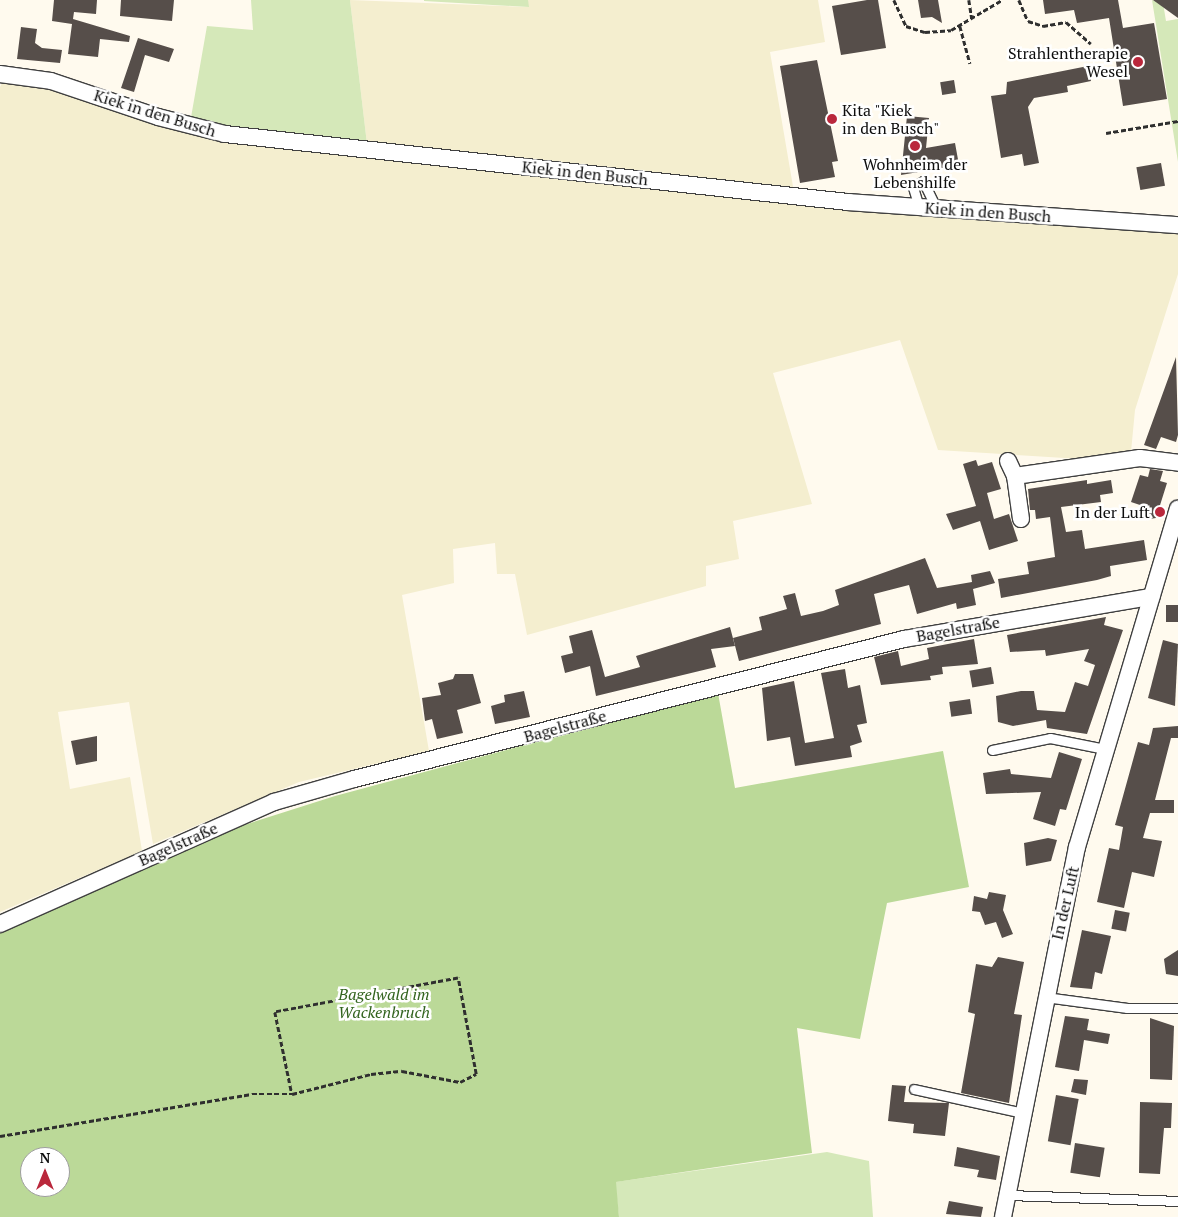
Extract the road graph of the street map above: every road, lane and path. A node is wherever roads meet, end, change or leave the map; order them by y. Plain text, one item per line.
1 (894, 0) edge
2 (969, 0) edge
3 (1002, 0) edge
4 (1019, 0) edge
5 (972, 19) junction
6 (960, 26) junction
7 (1091, 44) dead end
8 (970, 64) dead end
9 (0, 74) edge
10 (1178, 121) edge
11 (1106, 133) dead end
12 (919, 207) junction
13 (936, 208) junction
14 (1178, 225) edge
15 (1008, 461) dead end
16 (1178, 463) edge
17 (1015, 476) junction
18 (1178, 509) edge
19 (1021, 519) dead end
20 (1150, 597) junction
21 (1104, 749) junction
22 (992, 750) dead end
23 (0, 924) edge
24 (1045, 997) junction
25 (1178, 1008) edge
26 (914, 1089) dead end
27 (292, 1094) junction
28 (1023, 1113) junction
29 (0, 1136) edge
30 (1008, 1195) junction
31 (1178, 1201) edge
32 (1003, 1217) edge

1 - 6 path
2 - 5 path
3 - 5 path
4 - 7 path
5 - 6 path
6 - 8 path
9 - 12 street, Kiek in den Busch
10 - 11 path
12 - 13 street, Kiek in den Busch
12 - 13 lane
13 - 14 street, Kiek in den Busch
15 - 17 street
16 - 17 street
17 - 19 street
18 - 20 street, In der Luft
20 - 21 street, In der Luft
20 - 23 street, Bagelstraße
21 - 22 lane
21 - 24 street, In der Luft
24 - 25 lane
24 - 28 street, In der Luft
26 - 28 lane
27 - 27 path
27 - 29 path
28 - 30 street, In der Luft
30 - 31 lane
30 - 32 street, In der Luft

